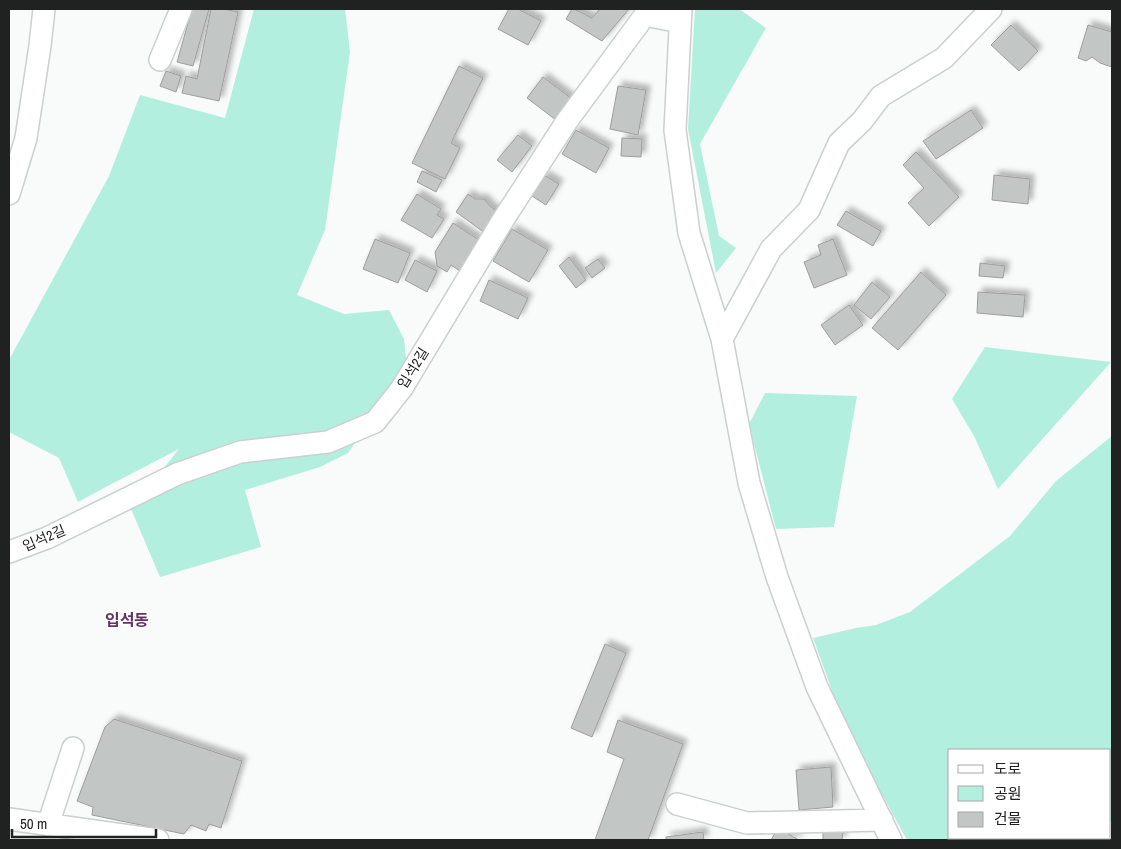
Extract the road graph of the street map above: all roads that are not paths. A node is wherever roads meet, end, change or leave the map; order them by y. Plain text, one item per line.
1 (44, 9) edge
2 (181, 9) edge
3 (991, 9) edge
4 (681, 15) edge
5 (160, 60) dead end
6 (9, 194) edge
7 (722, 339) junction
8 (9, 552) edge
9 (73, 748) dead end
10 (677, 804) dead end
11 (9, 819) edge
12 (882, 820) junction
13 (48, 825) junction
14 (158, 840) edge
15 (891, 840) edge

1 - 6 street
2 - 5 street
3 - 7 street
4 - 7 street
4 - 8 street, 입석2길
7 - 12 street
9 - 13 street
10 - 12 street
11 - 13 street
12 - 15 street
13 - 14 street

